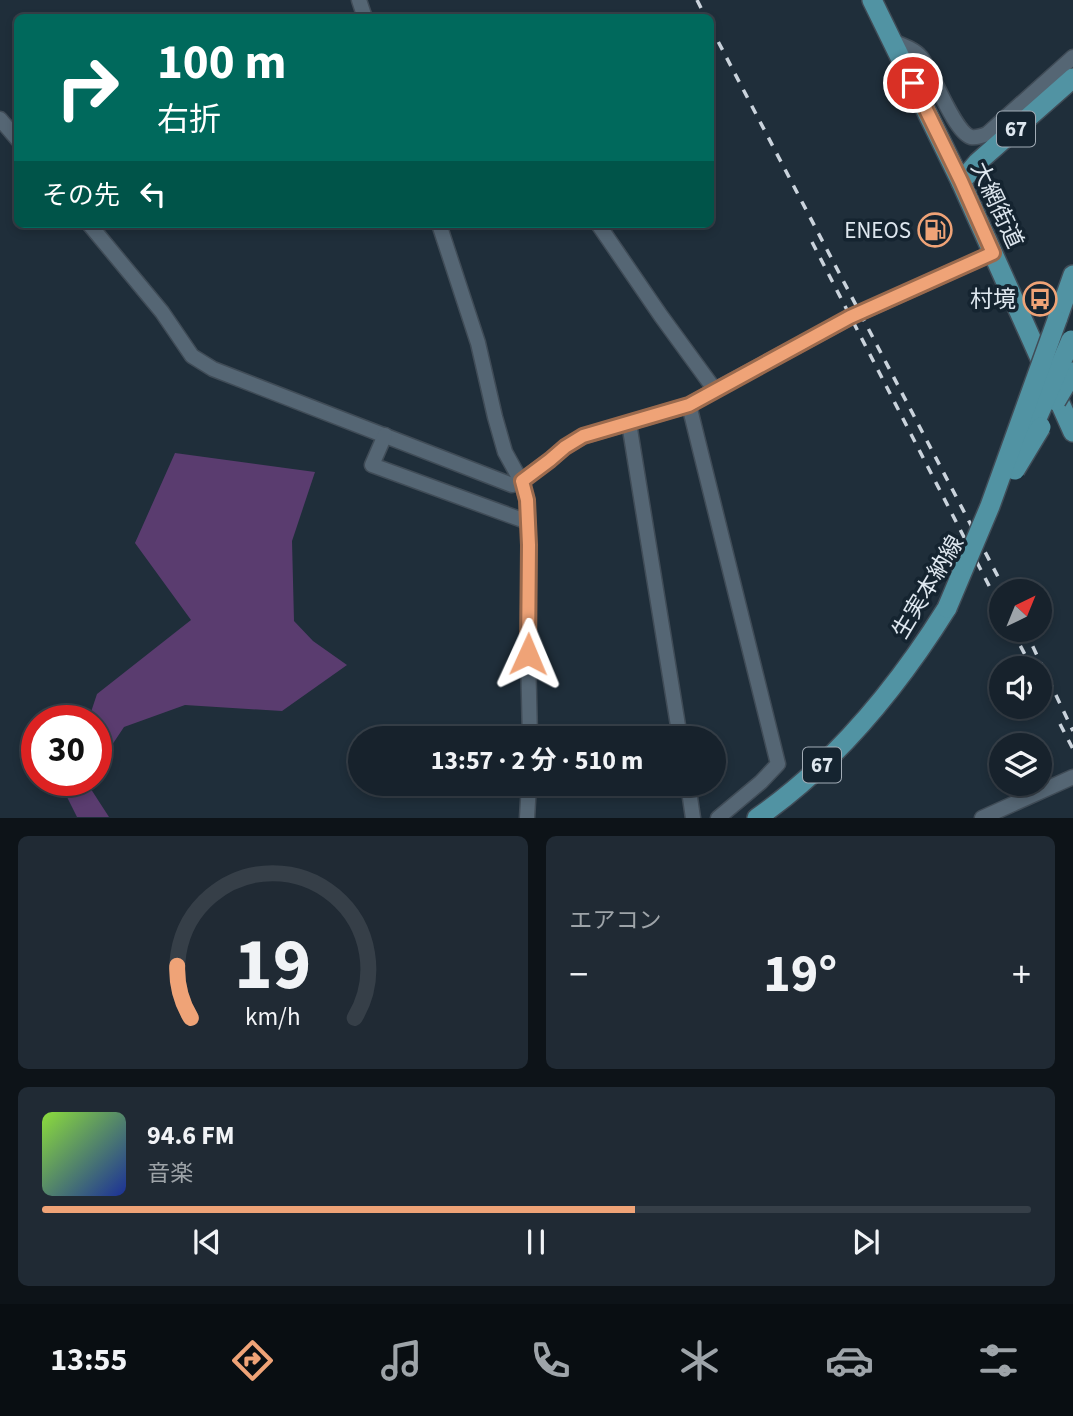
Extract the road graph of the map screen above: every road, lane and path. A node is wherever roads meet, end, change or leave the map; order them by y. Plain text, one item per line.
1 (872, 0) edge
2 (892, 41) junction
3 (1073, 57) edge
4 (1073, 78) edge
5 (1073, 96) edge
6 (0, 119) edge
7 (14, 135) edge
8 (961, 181) junction
9 (92, 228) edge
10 (440, 228) edge
11 (601, 228) edge
12 (993, 253) junction
13 (1073, 275) edge
14 (1072, 338) edge
15 (1073, 372) edge
16 (715, 390) junction
17 (689, 405) junction
18 (629, 423) junction
19 (1073, 432) edge
20 (384, 435) junction
21 (1015, 470) junction
22 (522, 481) junction
23 (528, 522) junction
24 (947, 608) junction
25 (530, 726) edge
26 (678, 726) edge
27 (1073, 777) edge
28 (528, 796) edge
29 (690, 796) edge
30 (527, 817) edge
31 (693, 817) edge
32 (718, 817) edge
33 (757, 817) edge
34 (982, 817) edge

1 - 2 main road, 大網街道
2 - 3 street
2 - 8 main road, 大網街道
4 - 8 main road, 67
5 - 8 main road, 67
6 - 7 street
8 - 12 main road, 大網街道
9 - 20 street
10 - 22 street
11 - 16 street
12 - 16 street
12 - 19 main road, 大網街道
13 - 24 main road, bridge
14 - 21 main road, 生実本納線 / 67, bridge
15 - 21 main road, bridge
16 - 17 street
17 - 18 street
17 - 32 street
18 - 22 street
18 - 26 street
20 - 22 street
20 - 23 street
21 - 24 main road, 生実本納線 / 67, bridge
22 - 23 street
23 - 25 street
24 - 33 main road, 生実本納線 / 67
27 - 34 street
28 - 30 street
29 - 31 street

